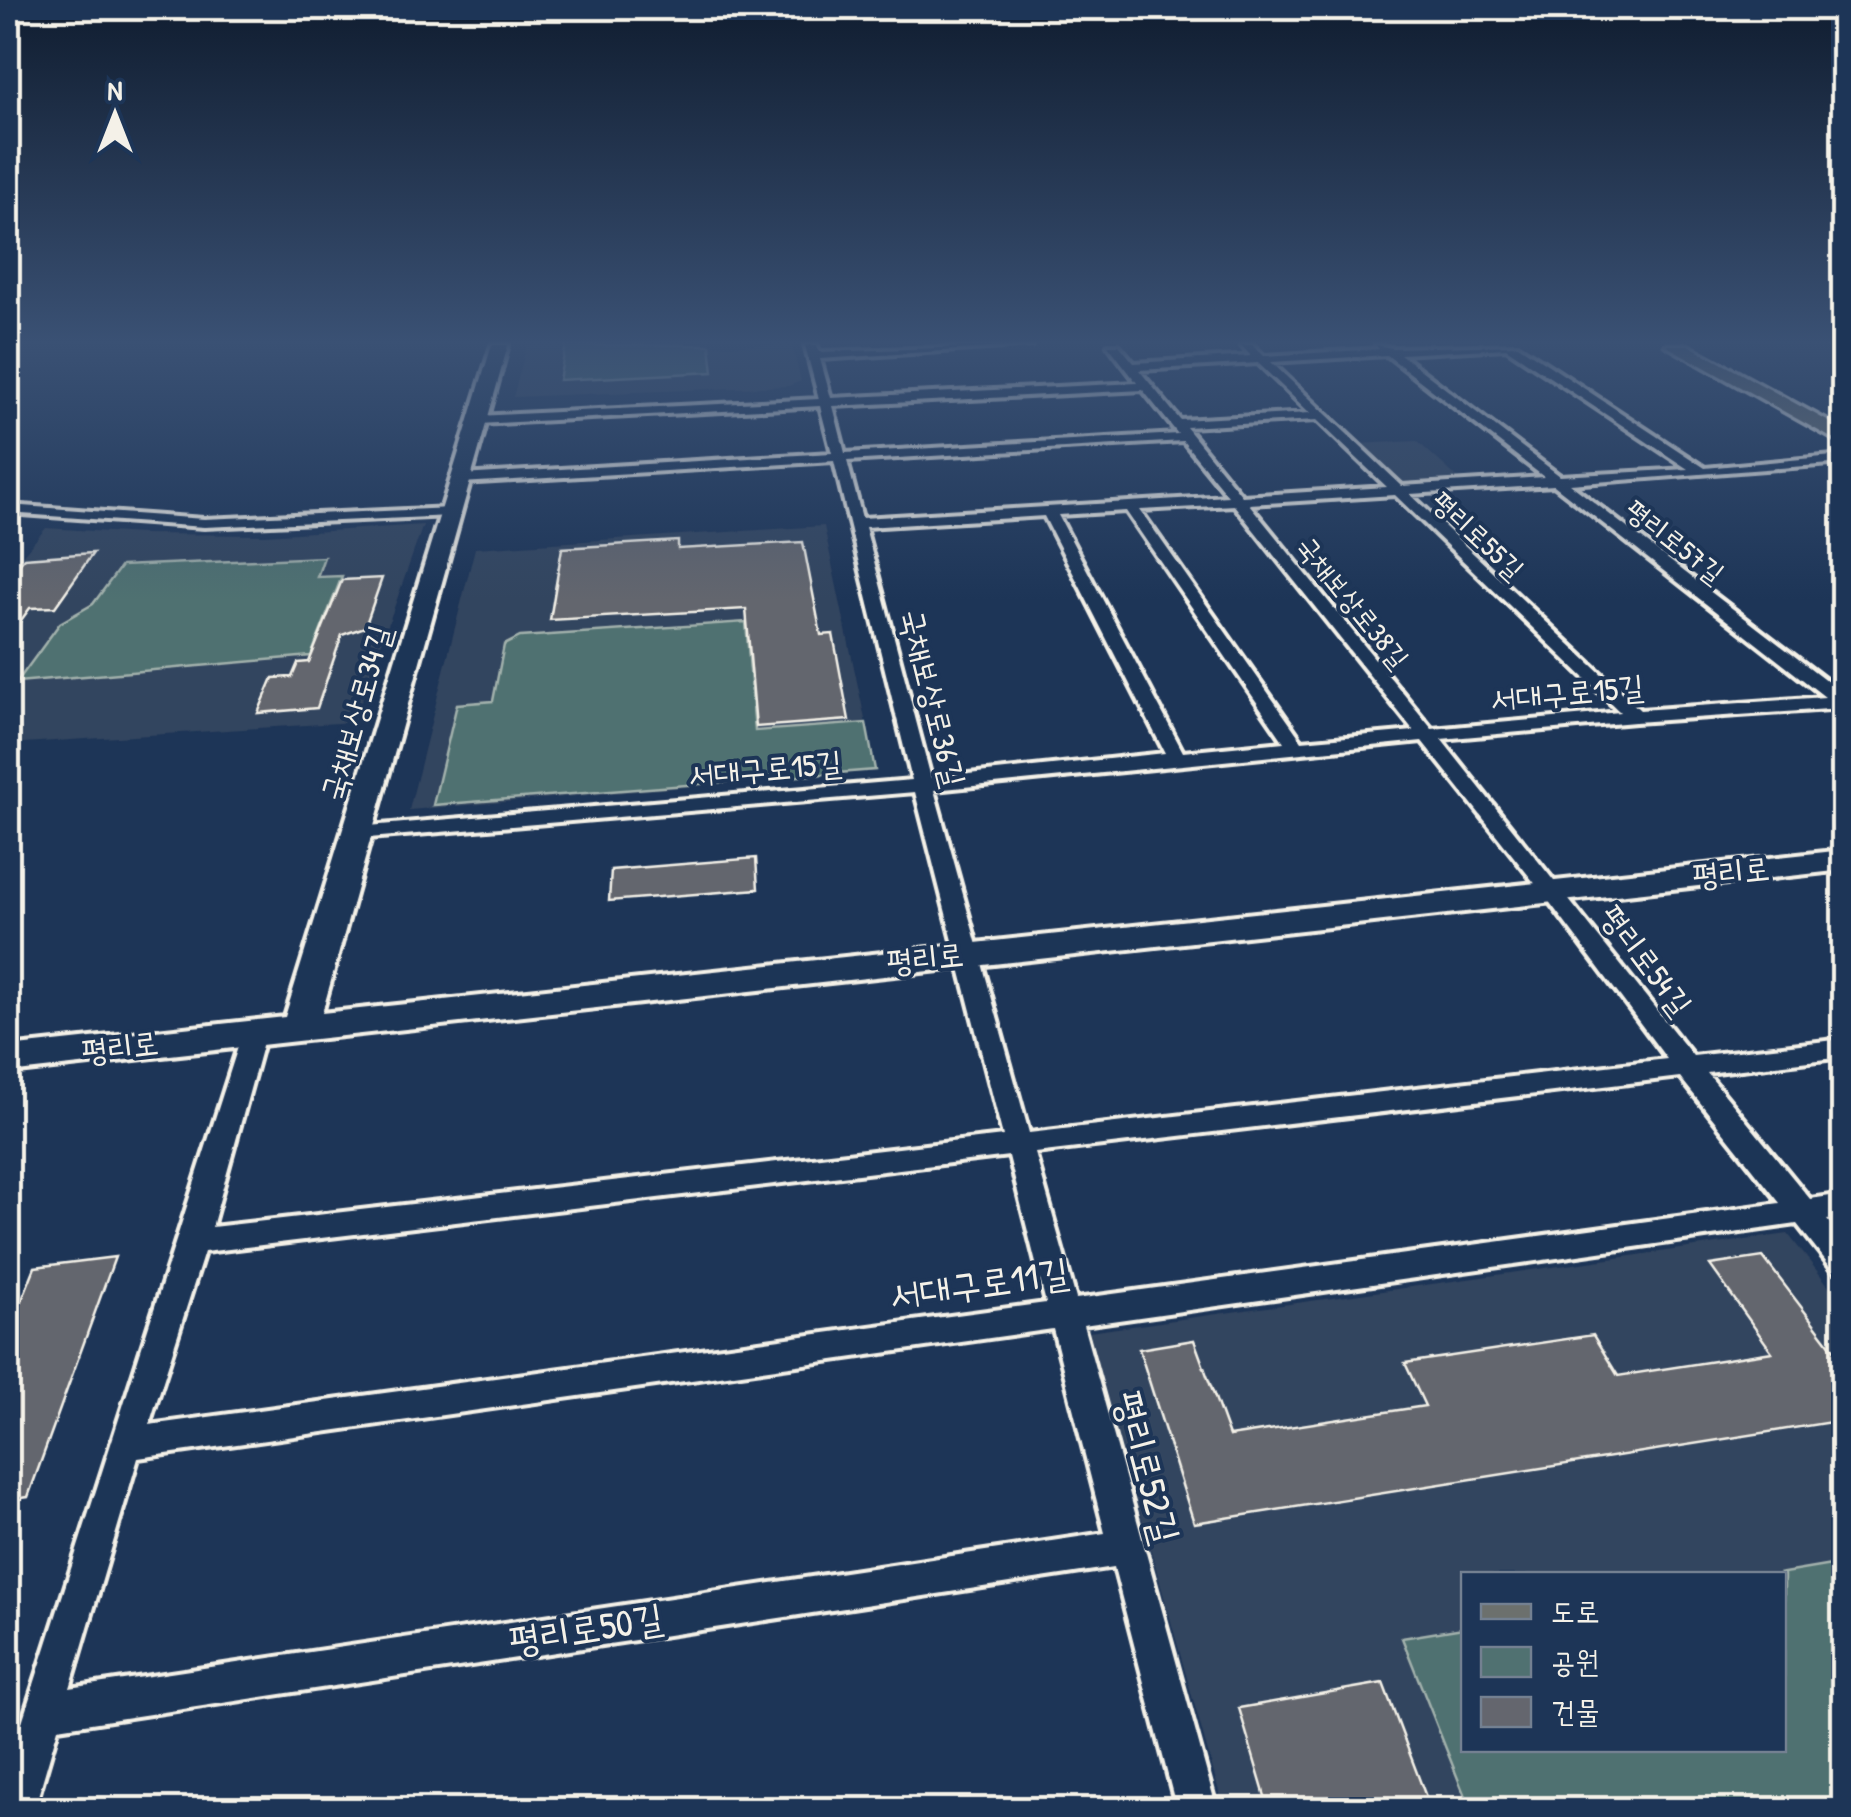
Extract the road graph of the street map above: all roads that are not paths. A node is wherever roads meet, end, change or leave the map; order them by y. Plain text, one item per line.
1 (475, 430) edge
2 (835, 430) edge
3 (1179, 430) joint
4 (1333, 430) edge
5 (1491, 430) edge
6 (1637, 430) edge
7 (842, 456) junction
8 (1844, 459) edge
9 (1702, 472) junction
10 (461, 479) junction
11 (1559, 482) junction
12 (1396, 492) junction
13 (1236, 502) junction
14 (1131, 508) junction
15 (8, 509) edge
16 (451, 512) junction
17 (1048, 512) junction
18 (859, 523) junction
19 (1843, 702) edge
20 (1635, 716) junction
21 (1427, 737) junction
22 (1296, 748) junction
23 (1178, 758) junction
24 (923, 786) junction
25 (357, 833) junction
26 (1844, 860) edge
27 (1552, 891) junction
28 (968, 954) junction
29 (300, 1026) junction
30 (254, 1031) junction
31 (1844, 1048) edge
32 (8, 1060) edge
33 (1688, 1068) junction
34 (1020, 1146) junction
35 (1844, 1206) edge
36 (1803, 1212) junction
37 (193, 1240) junction
38 (1844, 1262) edge
39 (1064, 1312) junction
40 (126, 1444) junction
41 (1127, 1547) junction
42 (46, 1711) junction
43 (14, 1810) edge
44 (1197, 1810) edge

1 - 10 main road, 국채보상로34길
2 - 7 street, 국채보상로36길
3 - 7 street
3 - 13 street, 국채보상로38길
4 - 12 street, 평리로55길
5 - 11 street, 평리로57길
6 - 9 street
7 - 10 street
7 - 18 street, 국채보상로36길
8 - 9 street
9 - 11 street
10 - 16 main road, 국채보상로34길
11 - 12 street
11 - 19 street, 평리로57길
12 - 13 street
12 - 20 street, 평리로55길
13 - 14 street
13 - 21 street, 국채보상로38길
14 - 17 street
14 - 22 street
15 - 16 street
16 - 25 main road, 국채보상로34길
17 - 18 street
17 - 23 street
18 - 24 street, 국채보상로36길
19 - 20 street, 서대구로15길
20 - 21 street, 서대구로15길
21 - 22 street, 서대구로15길
21 - 27 street, 국채보상로38길
22 - 23 street, 서대구로15길
23 - 24 street, 서대구로15길
24 - 25 street, 서대구로15길
24 - 28 street, 국채보상로36길
25 - 29 main road, 국채보상로34길
26 - 27 main road, 평리로
27 - 28 main road, 평리로
27 - 33 street, 평리로54길
28 - 29 main road, 평리로
28 - 34 street, 평리로52길
29 - 30 main road, 평리로
30 - 32 main road, 평리로
30 - 37 street
31 - 33 street
33 - 34 street
33 - 36 street, 평리로54길
34 - 37 street
34 - 39 street, 평리로52길
35 - 36 street, 서대구로11길
36 - 38 street, 평리로54길
36 - 39 street, 서대구로11길
37 - 40 street
39 - 40 street, 서대구로11길
39 - 41 street, 평리로52길
40 - 42 street
41 - 42 street, 평리로50길
41 - 44 street, 평리로52길
42 - 43 street

